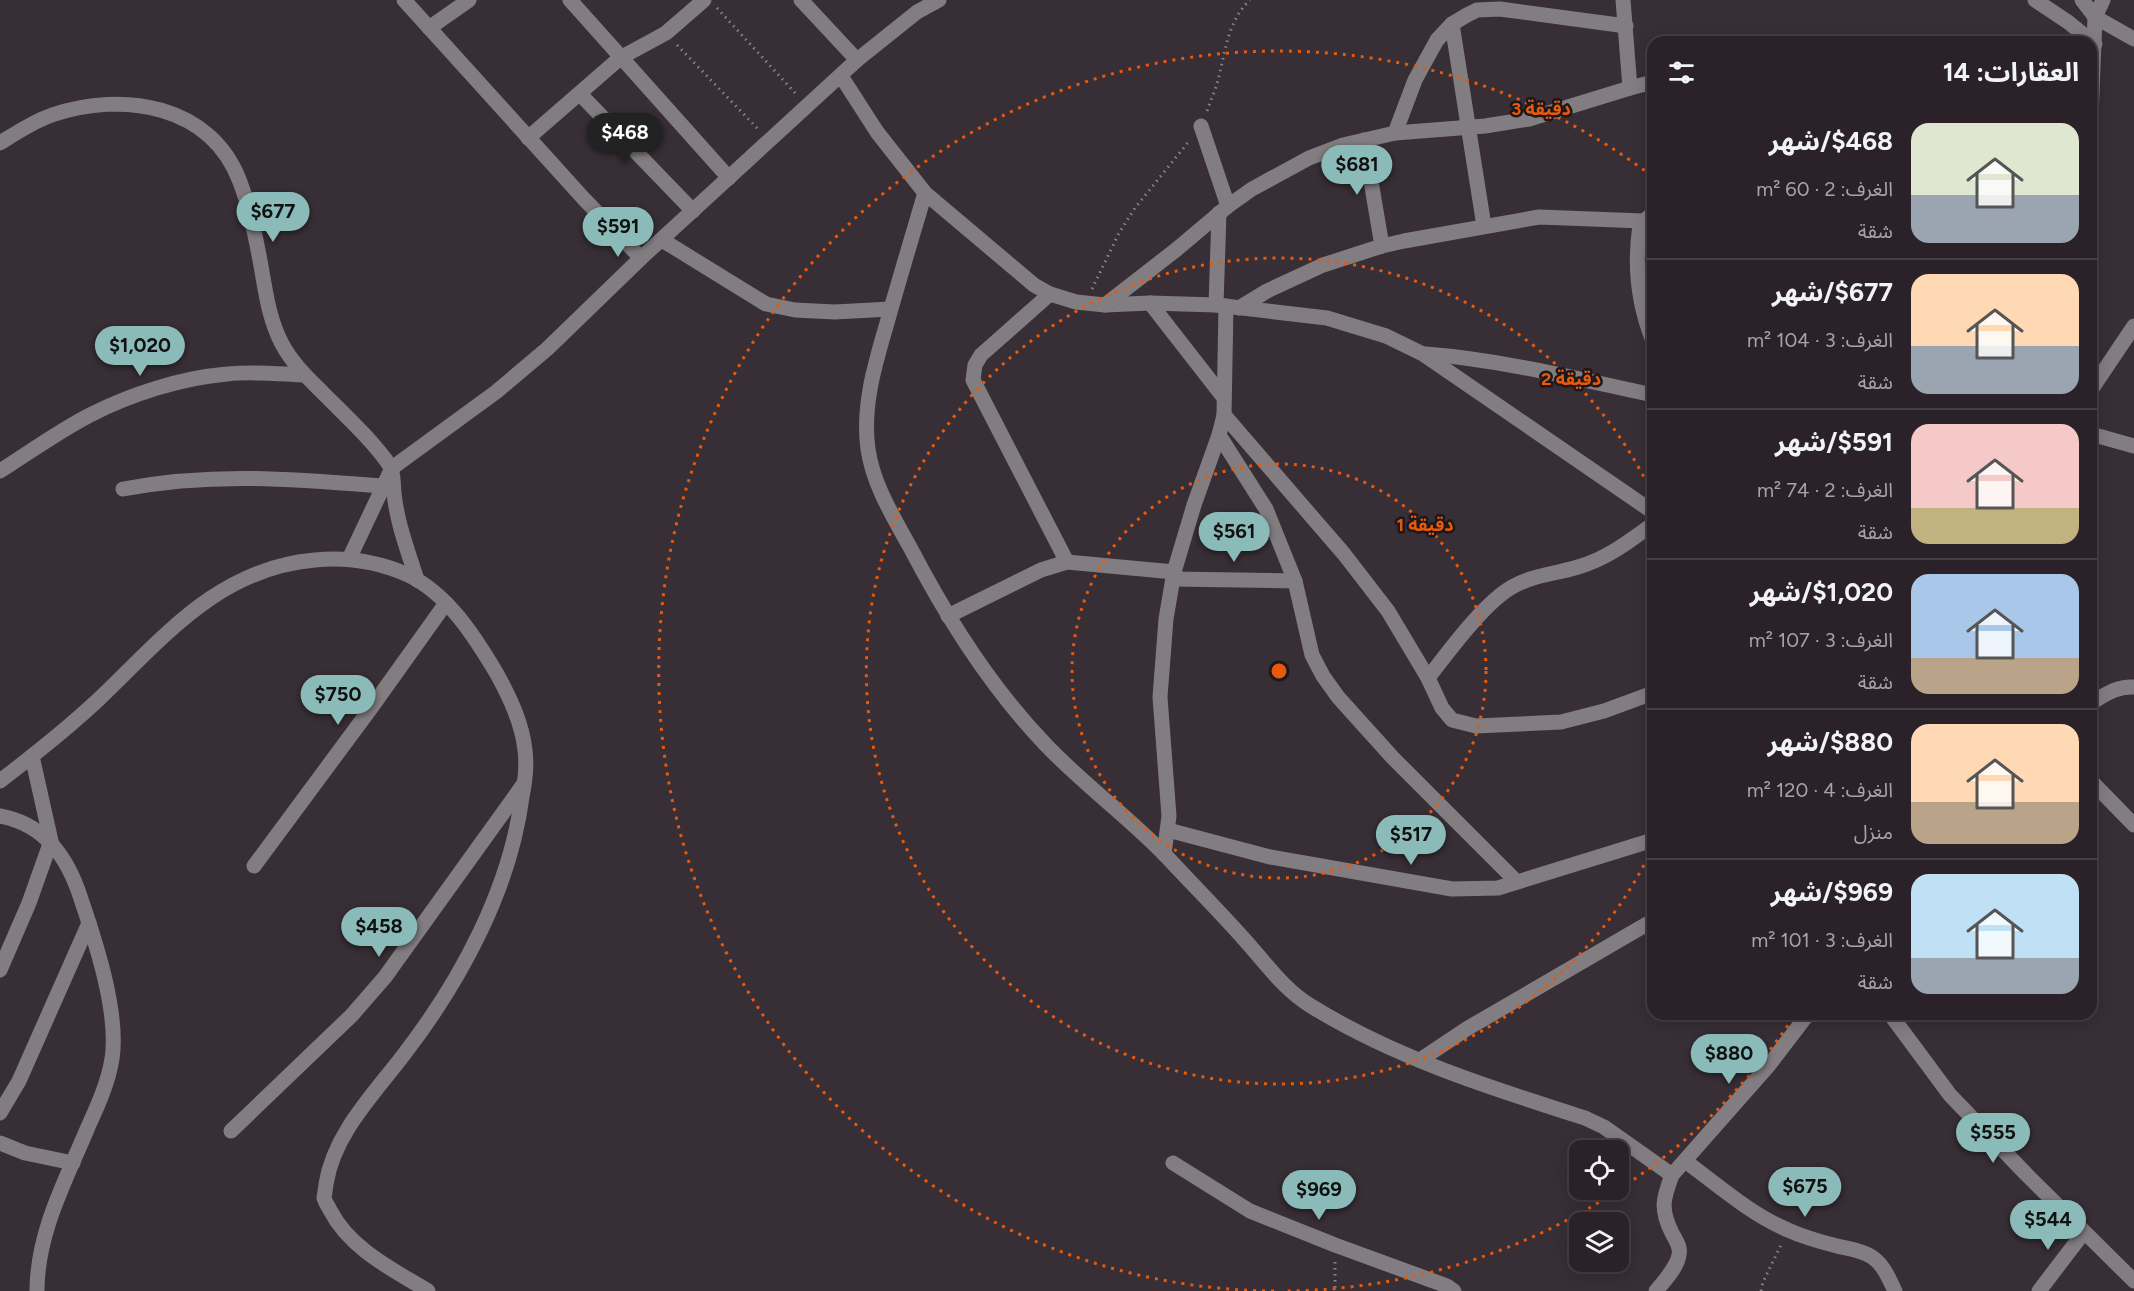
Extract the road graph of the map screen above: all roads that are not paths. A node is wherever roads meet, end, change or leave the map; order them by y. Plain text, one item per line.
1 (404, 0) edge
2 (469, 0) edge
3 (570, 0) edge
4 (704, 0) edge
5 (801, 0) edge
6 (939, 0) edge
7 (1623, 0) edge
8 (2035, 0) edge
9 (2082, 0) edge
10 (2103, 0) edge
11 (2095, 17) junction
12 (1452, 24) junction
13 (1626, 26) junction
14 (429, 28) junction
15 (2086, 36) edge
16 (2096, 36) edge
17 (2134, 39) edge
18 (620, 58) junction
19 (857, 60) junction
20 (841, 76) junction
21 (1647, 84) edge
22 (1630, 88) junction
23 (580, 93) junction
24 (1201, 126) road end
25 (1468, 127) junction
26 (1395, 133) junction
27 (528, 138) junction
28 (1364, 140) junction
29 (0, 143) edge
30 (729, 178) junction
31 (925, 194) junction
32 (1223, 210) junction
33 (693, 211) junction
34 (1647, 217) edge
35 (1647, 218) edge
36 (1484, 226) junction
37 (662, 240) junction
38 (1382, 246) junction
39 (642, 258) junction
40 (1050, 294) junction
41 (1150, 303) junction
42 (1105, 305) junction
43 (1227, 306) junction
44 (890, 309) junction
45 (2134, 326) edge
46 (1647, 327) edge
47 (1423, 354) junction
48 (305, 375) junction
49 (2097, 381) edge
50 (1647, 394) edge
51 (1224, 398) junction
52 (1224, 415) junction
53 (1219, 435) junction
54 (2097, 436) edge
55 (2134, 446) edge
56 (392, 468) junction
57 (0, 471) edge
58 (382, 486) junction
59 (123, 489) dead end
60 (1647, 508) edge
61 (1647, 528) edge
62 (349, 559) junction
63 (1067, 562) junction
64 (1173, 576) junction
65 (417, 580) junction
66 (1295, 581) junction
67 (446, 603) junction
68 (948, 616) junction
69 (1428, 678) junction
70 (2134, 687) edge
71 (1647, 695) edge
72 (2097, 700) edge
73 (32, 756) junction
74 (0, 781) edge
75 (525, 783) junction
76 (2097, 787) edge
77 (0, 816) edge
78 (2134, 825) edge
79 (1168, 830) junction
80 (51, 842) junction
81 (1647, 842) edge
82 (1164, 854) junction
83 (254, 866) dead end
84 (1517, 882) junction
85 (89, 922) junction
86 (1647, 924) dead end
87 (0, 970) edge
88 (1803, 1020) edge
89 (1894, 1020) edge
90 (1420, 1060) junction
91 (0, 1113) edge
92 (231, 1131) dead end
93 (0, 1143) edge
94 (1684, 1161) junction
95 (1173, 1162) dead end
96 (73, 1163) junction
97 (1672, 1175) junction
98 (2084, 1232) junction
99 (2134, 1281) edge
100 (37, 1291) edge
101 (428, 1291) edge
102 (1454, 1291) edge
103 (1656, 1291) edge
104 (1895, 1291) edge
105 (2039, 1291) edge

1 - 14 street
2 - 14 street
3 - 18 street
4 - 18 street
5 - 19 street
6 - 19 street
7 - 13 street
8 - 15 street
9 - 11 street
10 - 11 street
11 - 16 street
11 - 17 street
12 - 13 street
12 - 25 street
12 - 26 street
13 - 22 street
14 - 27 street
18 - 23 street
18 - 30 street
19 - 20 street
20 - 30 street
20 - 31 street
21 - 22 street
22 - 25 street
23 - 27 street
23 - 33 street
24 - 32 street
25 - 26 street
25 - 36 street
26 - 28 street
27 - 39 street
28 - 32 street
28 - 38 street
29 - 48 street
30 - 33 street
31 - 40 street
31 - 44 street
32 - 42 street
32 - 43 street
33 - 37 street
34 - 36 street
35 - 46 street
36 - 38 street
37 - 39 street
37 - 44 street
38 - 43 street
39 - 56 street
40 - 42 street
40 - 63 street
41 - 42 street
41 - 43 street
41 - 51 street
43 - 47 street
43 - 51 street
44 - 68 street
45 - 49 street
47 - 50 street
47 - 60 street
48 - 56 street
48 - 57 street
51 - 52 street
52 - 53 street
52 - 69 street
53 - 64 street
53 - 66 street
54 - 55 street
56 - 58 street
56 - 65 street
58 - 59 street
58 - 62 street
61 - 69 street
62 - 65 street
62 - 73 street
63 - 64 street
63 - 68 street
64 - 66 street
64 - 79 street
65 - 67 street
66 - 84 street
67 - 75 street
67 - 83 street
68 - 82 street
69 - 71 street
70 - 72 street
73 - 74 street
73 - 80 street
75 - 92 street
75 - 101 street
76 - 78 street
77 - 80 street
79 - 82 street
79 - 84 street
80 - 85 street
80 - 87 street
81 - 84 street
82 - 90 street
85 - 91 street
85 - 96 street
86 - 90 street
88 - 94 street
89 - 98 street
90 - 97 street
93 - 96 street
94 - 97 street
94 - 104 street
95 - 102 street
96 - 100 street
97 - 103 street
98 - 99 street
98 - 105 street

